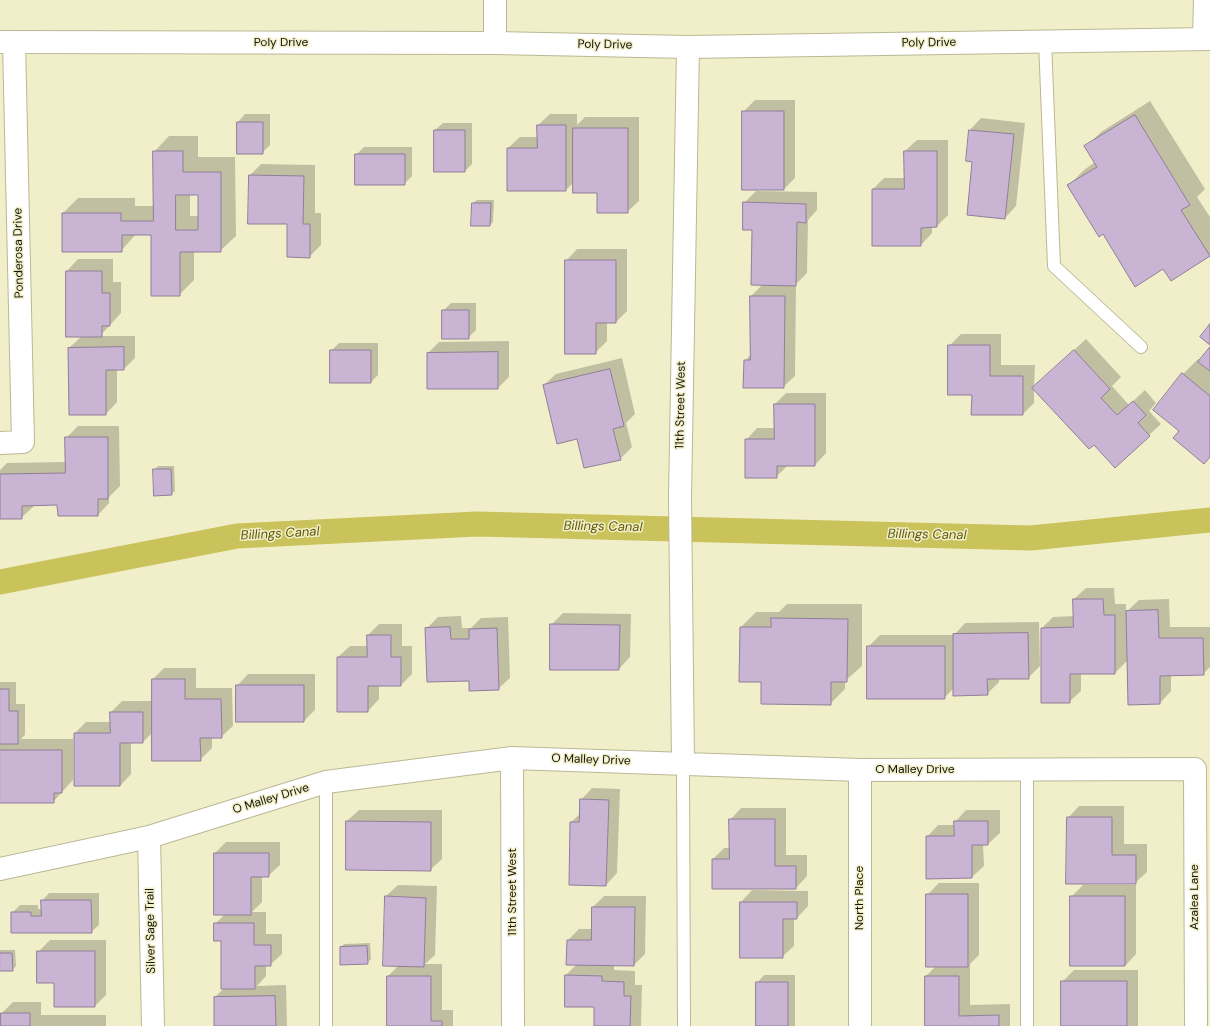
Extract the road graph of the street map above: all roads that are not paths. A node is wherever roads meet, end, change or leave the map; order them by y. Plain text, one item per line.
1 (495, 0) edge
2 (1205, 0) edge
3 (1207, 38) edge
4 (1045, 41) junction
5 (7, 42) edge
6 (495, 43) junction
7 (688, 47) junction
8 (1141, 347) dead end
9 (0, 443) edge
10 (512, 758) junction
11 (683, 763) junction
12 (1194, 769) joint
13 (860, 770) junction
14 (1027, 770) junction
15 (326, 782) junction
16 (149, 836) junction
17 (0, 869) edge
18 (153, 1026) edge
19 (326, 1026) edge
20 (513, 1026) edge
21 (684, 1026) edge
22 (860, 1026) edge
23 (1028, 1026) edge
24 (1196, 1026) edge

1 - 6 street
2 - 3 street
3 - 4 street, Poly Drive
4 - 7 street, Poly Drive
4 - 8 lane
5 - 6 street, Poly Drive
5 - 9 street, Ponderosa Drive
6 - 7 street, Poly Drive
7 - 11 street, 11th Street West
10 - 11 street, O Malley Drive
10 - 15 street, O Malley Drive
10 - 20 street, 11th Street West
11 - 13 street, O Malley Drive
11 - 21 lane
12 - 14 street, O Malley Drive
12 - 24 street, Azalea Lane
13 - 14 street, O Malley Drive
13 - 22 street, North Place
14 - 23 lane
15 - 16 street, O Malley Drive
15 - 19 lane
16 - 17 street, O Malley Drive
16 - 18 street, Silver Sage Trail

